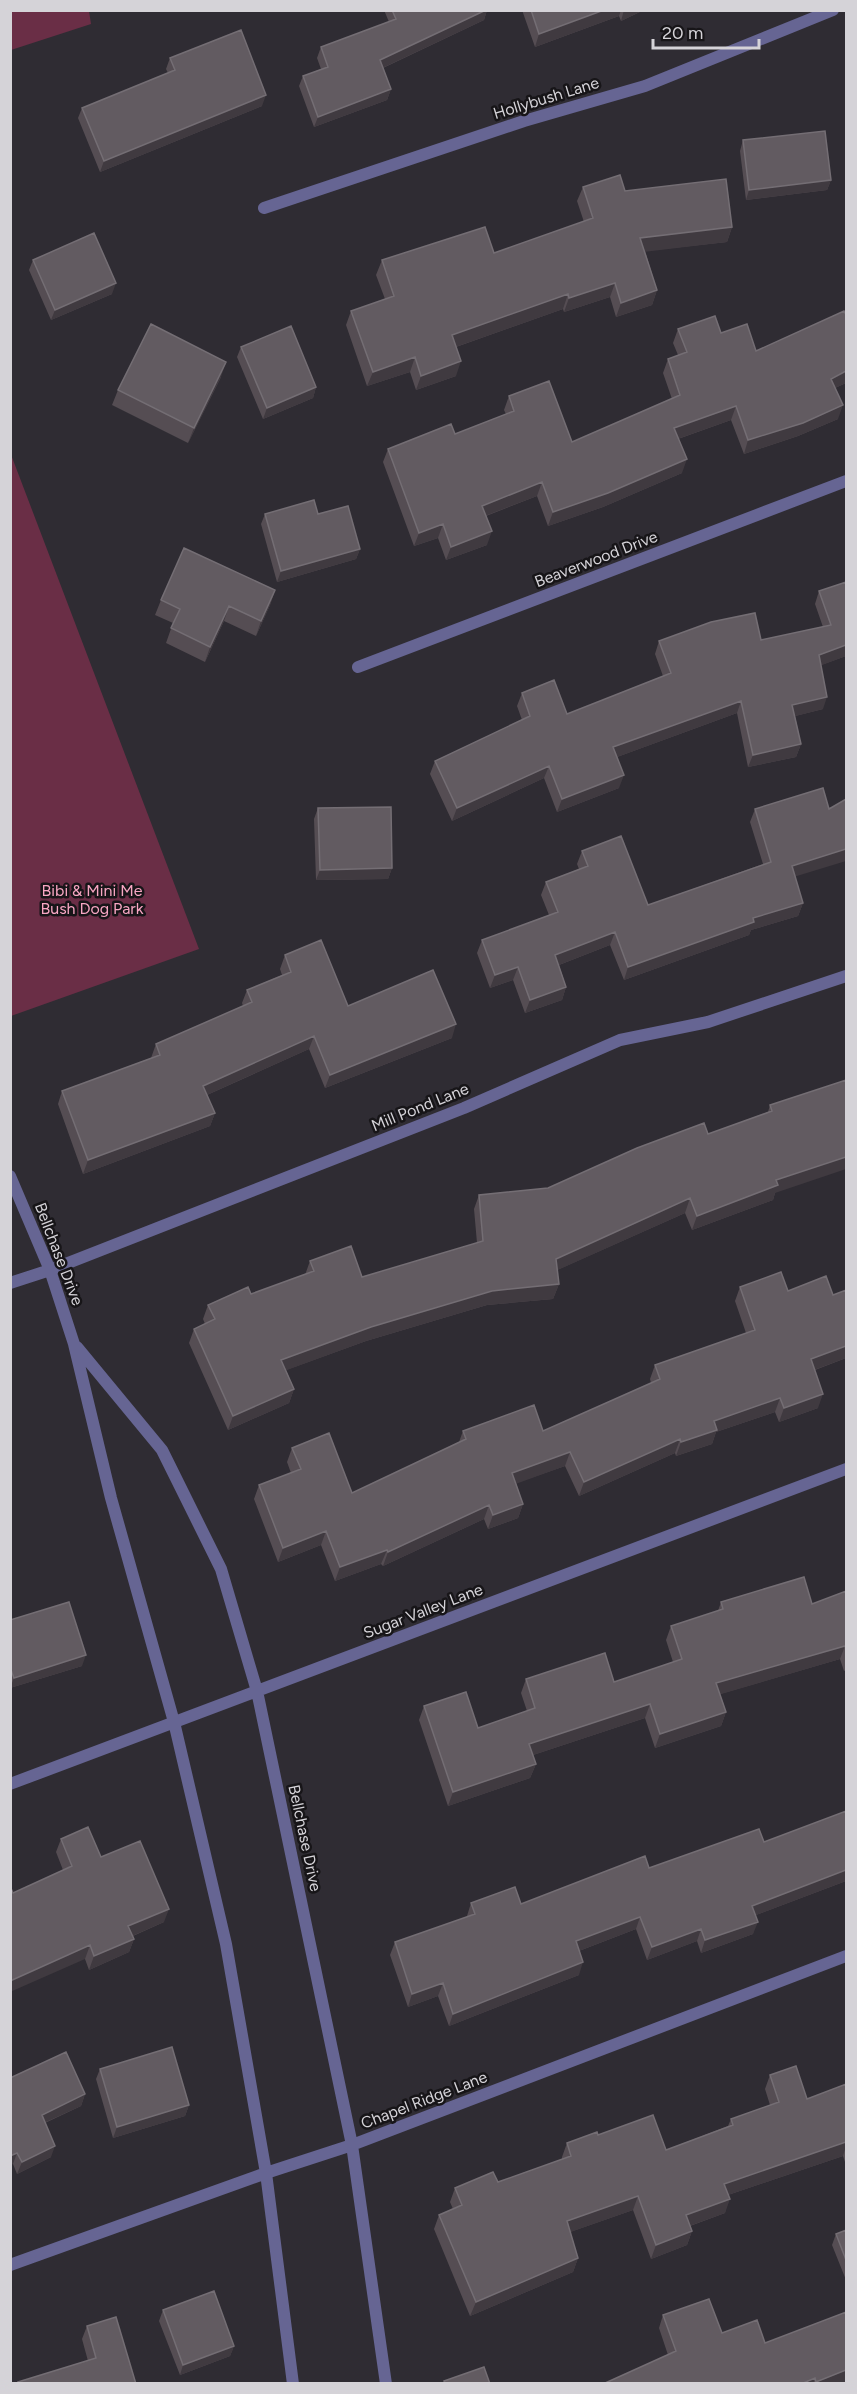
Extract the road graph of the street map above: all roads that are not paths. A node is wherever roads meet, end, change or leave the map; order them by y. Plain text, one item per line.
1 (833, 10) edge
2 (264, 208) dead end
3 (846, 482) edge
4 (358, 667) dead end
5 (846, 976) edge
6 (10, 1176) edge
7 (50, 1270) junction
8 (10, 1283) edge
9 (74, 1344) junction
10 (846, 1469) edge
11 (257, 1691) junction
12 (174, 1722) junction
13 (10, 1784) edge
14 (846, 1956) edge
15 (352, 2145) junction
16 (266, 2173) junction
17 (10, 2265) edge
18 (293, 2384) edge
19 (386, 2384) edge

1 - 2 street, Hollybush Lane
3 - 4 street, Beaverwood Drive
5 - 7 street, Mill Pond Lane
6 - 7 street, Bellchase Drive
7 - 8 street, Mill Pond Lane
7 - 9 street, Bellchase Drive
9 - 11 street, Bellchase Drive
9 - 12 street, Bellchase Drive
10 - 11 street, Sugar Valley Lane
11 - 12 street, Sugar Valley Lane
11 - 15 street, Bellchase Drive
12 - 13 street, Sugar Valley Lane
12 - 16 street, Bellchase Drive
14 - 15 street, Chapel Ridge Lane
15 - 16 street, Chapel Ridge Lane
15 - 19 street, Bellchase Drive
16 - 17 street, Chapel Ridge Lane
16 - 18 street, Bellchase Drive

